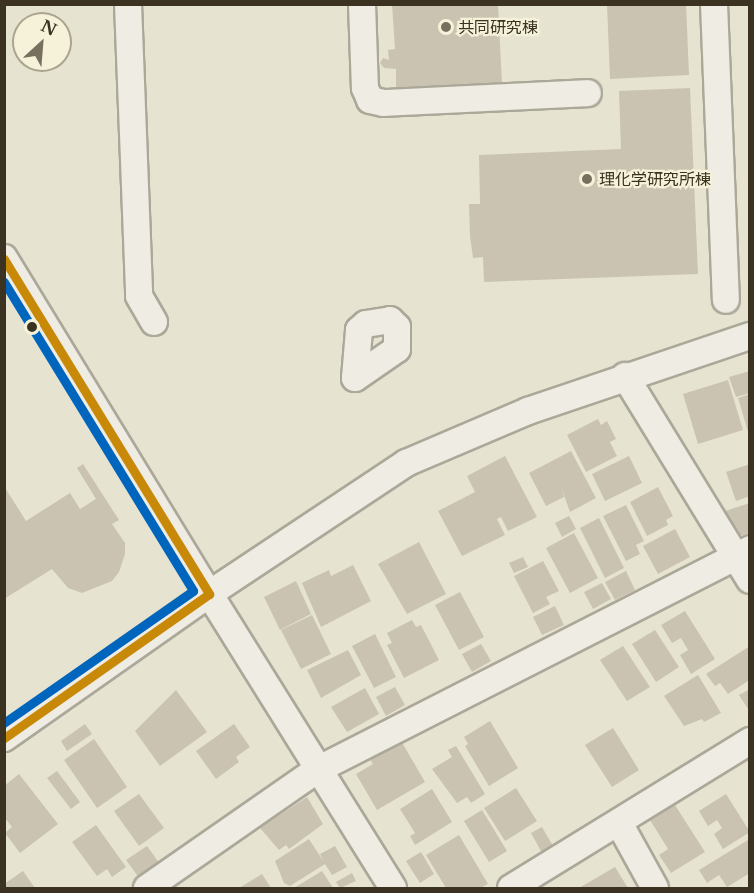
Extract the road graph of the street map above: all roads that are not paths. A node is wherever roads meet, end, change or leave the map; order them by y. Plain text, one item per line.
1 (128, 4) edge
2 (362, 4) edge
3 (714, 4) edge
4 (588, 93) dead end
5 (4, 258) edge
6 (726, 300) dead end
7 (154, 322) dead end
8 (750, 336) edge
9 (626, 376) junction
10 (741, 551) edge
11 (750, 580) edge
12 (209, 594) junction
13 (4, 738) edge
14 (750, 741) edge
15 (317, 770) junction
16 (619, 823) junction
17 (160, 885) edge
18 (393, 888) edge
19 (511, 888) edge
20 (655, 888) edge

1 - 7 street
2 - 4 street
3 - 6 street
5 - 12 street
8 - 9 street
9 - 10 street
9 - 12 street
10 - 11 street
10 - 15 street
12 - 13 street
12 - 15 street
14 - 16 street
15 - 17 street
15 - 18 street
16 - 19 street
16 - 20 street

